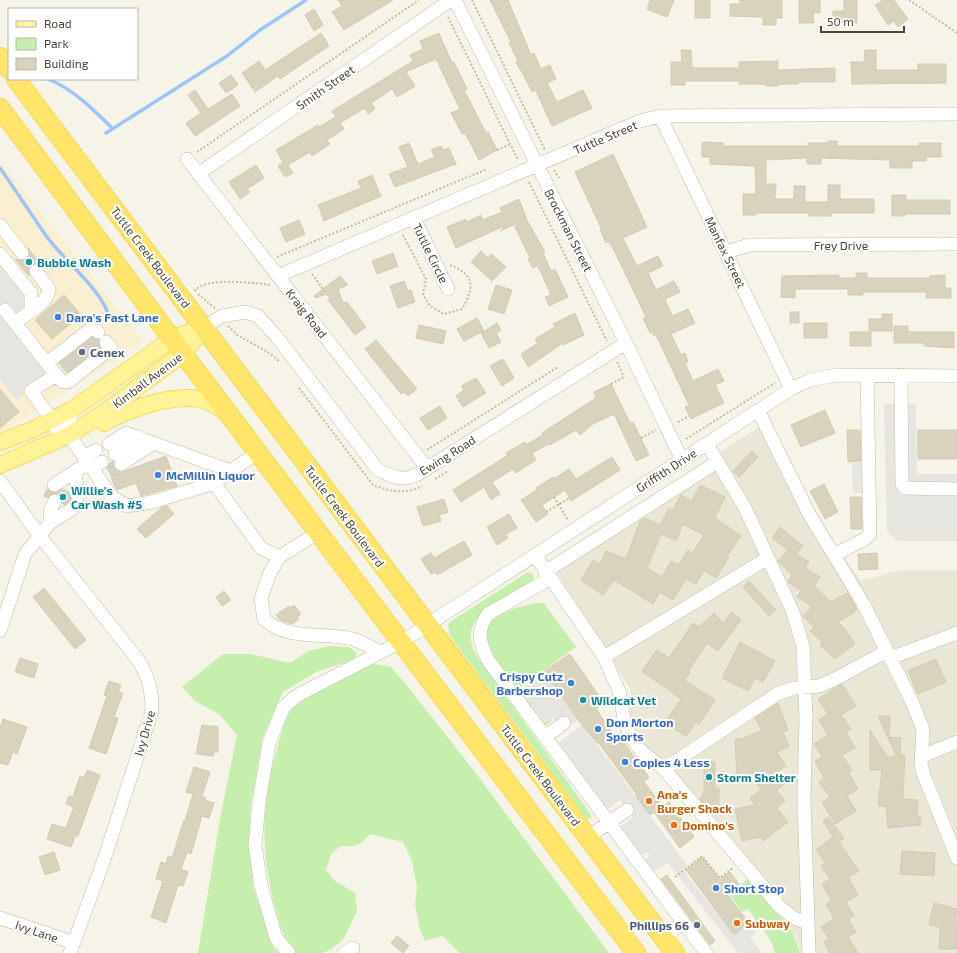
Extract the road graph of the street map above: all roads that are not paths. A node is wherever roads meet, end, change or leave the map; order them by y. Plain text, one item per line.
1 (455, 0) edge
2 (447, 3) edge
3 (0, 57) edge
4 (8, 68) edge
5 (17, 80) edge
6 (0, 108) edge
7 (957, 114) edge
8 (660, 116) junction
9 (187, 159) road end
10 (537, 166) junction
11 (198, 174) junction
12 (414, 218) junction
13 (0, 225) edge
14 (957, 244) edge
15 (727, 252) junction
16 (0, 254) edge
17 (22, 254) tunnel mouth
18 (36, 271) tunnel mouth
19 (278, 276) junction
20 (448, 289) dead end
21 (5, 310) dead end
22 (31, 310) junction
23 (16, 323) junction
24 (204, 327) junction
25 (626, 343) junction
26 (178, 346) junction
27 (71, 361) junction
28 (47, 363) junction
29 (56, 375) junction
30 (867, 376) junction
31 (901, 376) junction
32 (957, 376) edge
33 (791, 389) junction
34 (73, 409) junction
35 (758, 410) junction
36 (230, 415) junction
37 (52, 420) junction
38 (65, 437) junction
39 (0, 442) edge
40 (154, 443) junction
41 (707, 444) junction
42 (258, 452) junction
43 (682, 460) junction
44 (717, 462) junction
45 (95, 464) junction
46 (0, 465) edge
47 (428, 468) junction
48 (231, 471) junction
49 (0, 481) edge
50 (214, 484) junction
51 (69, 485) tunnel mouth
52 (957, 489) edge
53 (57, 509) tunnel mouth
54 (319, 532) junction
55 (39, 535) junction
56 (535, 555) junction
57 (834, 555) junction
58 (279, 557) junction
59 (768, 558) junction
60 (547, 575) junction
61 (428, 624) junction
62 (0, 630) edge
63 (957, 632) edge
64 (401, 642) junction
65 (381, 652) junction
66 (888, 655) junction
67 (604, 657) junction
68 (805, 687) junction
69 (564, 723) dead end
70 (545, 737) junction
71 (957, 742) edge
72 (922, 756) junction
73 (664, 769) junction
74 (627, 810) dead end
75 (609, 823) junction
76 (588, 837) junction
77 (957, 858) edge
78 (0, 918) edge
79 (683, 922) junction
80 (807, 923) junction
81 (663, 937) junction
82 (72, 948) edge
83 (288, 953) edge
84 (636, 953) edge
85 (675, 953) edge
86 (706, 953) edge
87 (808, 953) edge

1 - 10 street, Brockman Street
2 - 11 street, Smith Street
3 - 4 highway
5 - 24 highway, Tuttle Creek Boulevard
6 - 26 highway
7 - 8 street, Tuttle Street
8 - 10 street, Tuttle Street
8 - 15 street, Manfax Street
9 - 11 street, Kraig Road
10 - 12 street, Tuttle Street
10 - 25 street, Brockman Street
11 - 19 street, Kraig Road
12 - 19 street, Tuttle Street
12 - 20 street, Tuttle Circle
13 - 17 street
14 - 15 street, Frey Drive
15 - 33 street, Manfax Street
16 - 22 street
18 - 22 street
19 - 47 street, Kraig Road
21 - 23 street
22 - 23 street
23 - 28 street
24 - 26 main road, Kimball Avenue
24 - 47 street, Ewing Road
24 - 61 highway, Tuttle Creek Boulevard
25 - 43 street, Brockman Street
25 - 47 street, Ewing Road
26 - 34 main road, Kimball Avenue
26 - 36 highway
26 - 38 main road, Kimball Avenue
27 - 27 street
27 - 28 street
27 - 29 street
28 - 29 street
29 - 37 street
30 - 31 street, Griffith Drive
30 - 33 street, Griffith Drive
30 - 57 street
31 - 32 street, Griffith Drive
31 - 52 street
33 - 35 street, Griffith Drive
34 - 37 main road, Kimball Avenue
34 - 38 street
35 - 41 street, Griffith Drive
35 - 57 street
36 - 38 main road
36 - 42 highway
37 - 38 street
37 - 39 main road, Kimball Avenue
38 - 45 street
38 - 46 main road, Kimball Avenue
40 - 40 street
40 - 48 street
41 - 43 street, Griffith Drive
41 - 44 street
42 - 48 street
42 - 54 highway
43 - 56 street, Griffith Drive
44 - 59 street
44 - 60 street
45 - 50 street
45 - 51 street
48 - 50 street
49 - 55 street, Ivy Drive
50 - 58 street
53 - 55 street
54 - 58 street
54 - 64 highway
55 - 62 street
55 - 82 street, Ivy Drive
56 - 60 street
56 - 61 street, Griffith Drive
57 - 66 street
58 - 65 street
59 - 67 street
59 - 68 street
60 - 67 street
60 - 70 street
61 - 64 street, Griffith Drive
61 - 76 highway, Tuttle Creek Boulevard
63 - 66 street
64 - 65 street, Griffith Drive
64 - 84 highway
65 - 83 street, Griffith Drive
66 - 68 street
66 - 72 street
67 - 73 street
68 - 73 street
68 - 80 street
69 - 70 street
70 - 75 street
71 - 72 street
72 - 77 street
73 - 80 street
74 - 75 street
75 - 76 street
75 - 79 street
76 - 81 highway, Tuttle Creek Boulevard
78 - 82 street, Ivy Lane
79 - 81 street
79 - 86 street
80 - 87 street
81 - 85 highway, Tuttle Creek Boulevard

